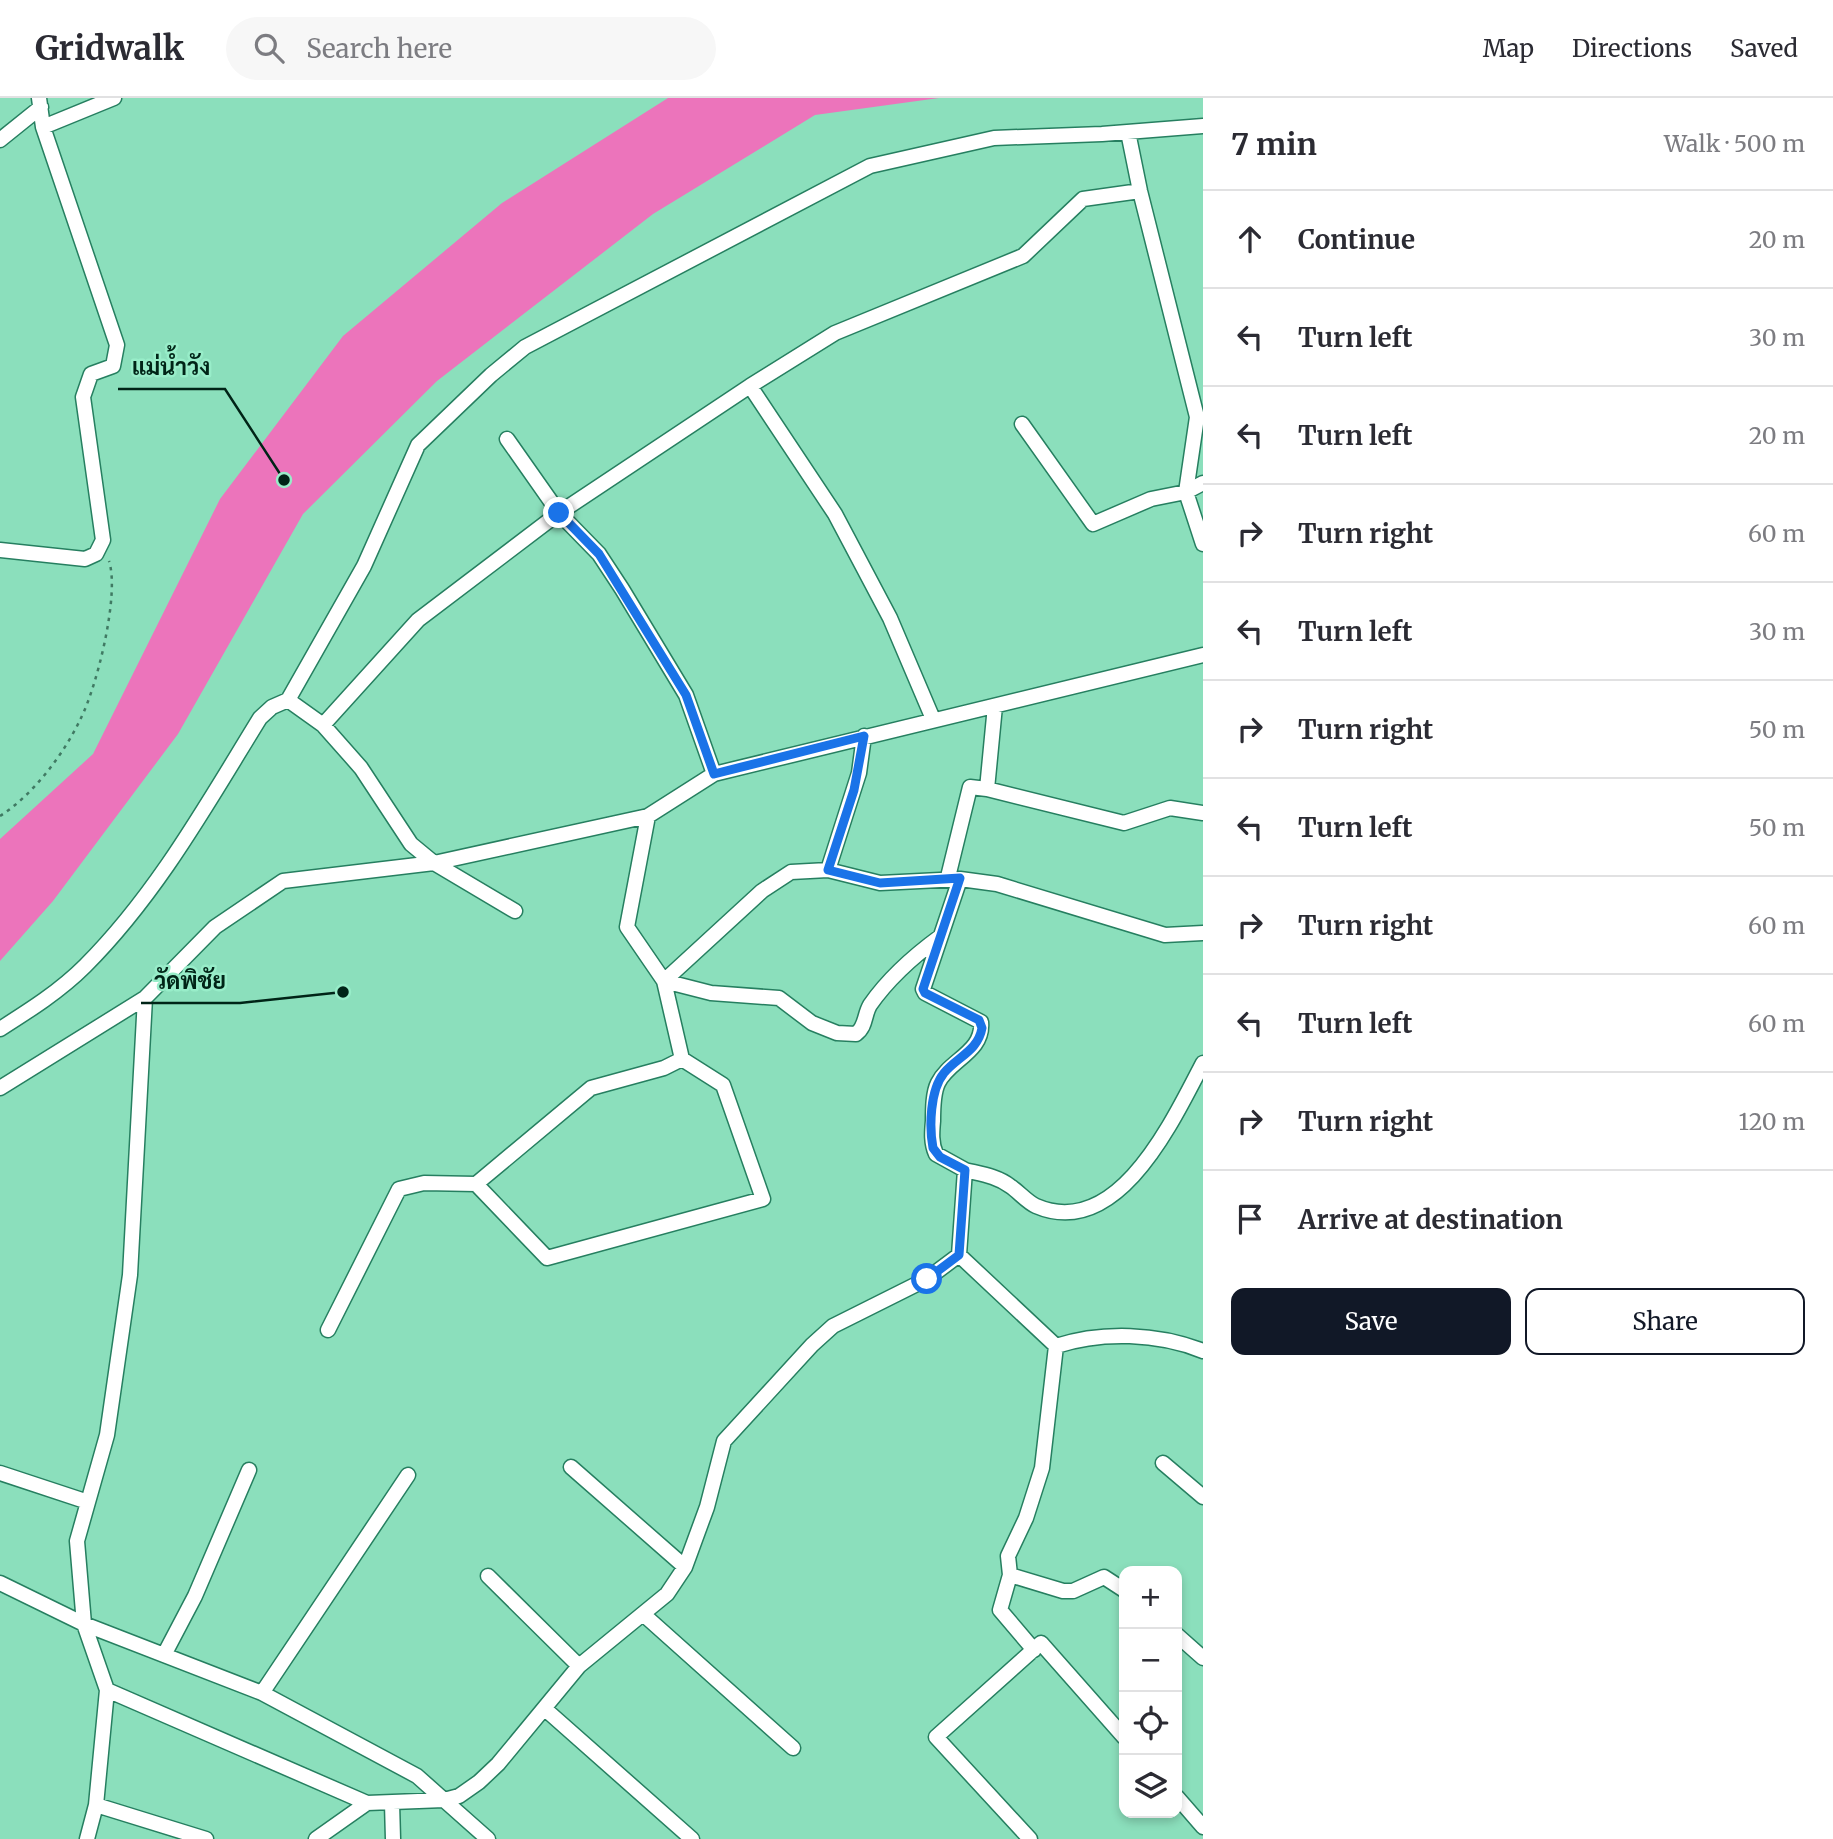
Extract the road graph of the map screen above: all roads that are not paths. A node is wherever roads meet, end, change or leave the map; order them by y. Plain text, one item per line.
1 (114, 98) edge
2 (40, 102) edge
3 (1203, 126) edge
4 (43, 127) junction
5 (1128, 132) junction
6 (0, 140) edge
7 (1140, 191) junction
8 (750, 386) junction
9 (1022, 424) dead end
10 (507, 439) dead end
11 (1203, 483) edge
12 (1186, 492) junction
13 (559, 513) junction
14 (1203, 544) edge
15 (0, 550) edge
16 (1203, 655) edge
17 (288, 700) junction
18 (995, 706) junction
19 (933, 719) junction
20 (323, 725) junction
21 (864, 736) junction
22 (714, 774) junction
23 (987, 789) junction
24 (1203, 813) edge
25 (648, 816) junction
26 (434, 863) junction
27 (828, 870) junction
28 (954, 878) junction
29 (514, 911) dead end
30 (1203, 933) edge
31 (940, 936) junction
32 (664, 981) junction
33 (145, 998) junction
34 (0, 1029) edge
35 (682, 1059) junction
36 (1203, 1063) edge
37 (0, 1088) edge
38 (965, 1170) junction
39 (476, 1184) junction
40 (959, 1255) junction
41 (328, 1330) dead end
42 (1056, 1346) junction
43 (1203, 1351) edge
44 (1163, 1463) dead end
45 (571, 1467) dead end
46 (249, 1470) dead end
47 (0, 1473) edge
48 (408, 1475) dead end
49 (1203, 1497) edge
50 (88, 1502) junction
51 (685, 1567) junction
52 (1010, 1575) junction
53 (488, 1576) dead end
54 (0, 1583) edge
55 (1119, 1588) edge
56 (643, 1614) junction
57 (84, 1624) junction
58 (1182, 1639) edge
59 (1034, 1650) junction
60 (164, 1655) junction
61 (1203, 1658) edge
62 (579, 1666) junction
63 (107, 1690) junction
64 (262, 1693) junction
65 (545, 1709) junction
66 (1119, 1731) edge
67 (793, 1748) dead end
68 (444, 1800) junction
69 (392, 1802) junction
70 (367, 1803) junction
71 (1182, 1803) edge
72 (96, 1805) junction
73 (1203, 1827) edge
74 (87, 1839) edge
75 (206, 1839) edge
76 (316, 1839) edge
77 (393, 1839) edge
78 (488, 1839) edge
79 (692, 1839) edge
80 (1030, 1839) edge

1 - 4 street
2 - 4 street
2 - 6 street
3 - 5 street
4 - 15 street
5 - 7 street
5 - 17 street
7 - 8 street
7 - 12 street
8 - 13 street
8 - 19 street
9 - 12 street
10 - 13 street
11 - 12 street
12 - 14 street
13 - 20 street
13 - 22 street
16 - 18 street
17 - 20 street
17 - 34 street
18 - 19 street
18 - 23 street
19 - 21 street
20 - 26 street
21 - 22 street
21 - 27 street
22 - 25 street
23 - 24 street
23 - 28 street
25 - 26 street
25 - 32 street
26 - 29 street
26 - 33 street
27 - 28 street
27 - 32 street
28 - 30 street
28 - 31 street
31 - 32 street
31 - 38 street
32 - 35 street
33 - 37 street
33 - 50 street
35 - 39 street
35 - 39 street
36 - 38 street
38 - 40 street
39 - 41 street
40 - 42 street
40 - 51 street
42 - 43 street
42 - 52 street
44 - 49 street
45 - 51 street
46 - 60 street
47 - 50 street
48 - 64 street
50 - 57 street
51 - 56 street
52 - 55 street
52 - 59 street
53 - 62 street
54 - 57 street
56 - 62 street
56 - 67 street
57 - 60 street
57 - 63 street
58 - 61 street
59 - 66 street
59 - 80 street
60 - 64 street
62 - 65 street
63 - 70 street
63 - 72 street
64 - 68 street
65 - 68 street
65 - 79 street
68 - 69 street
68 - 78 street
69 - 70 street
69 - 77 street
70 - 76 street
71 - 73 street
72 - 74 street
72 - 75 street

